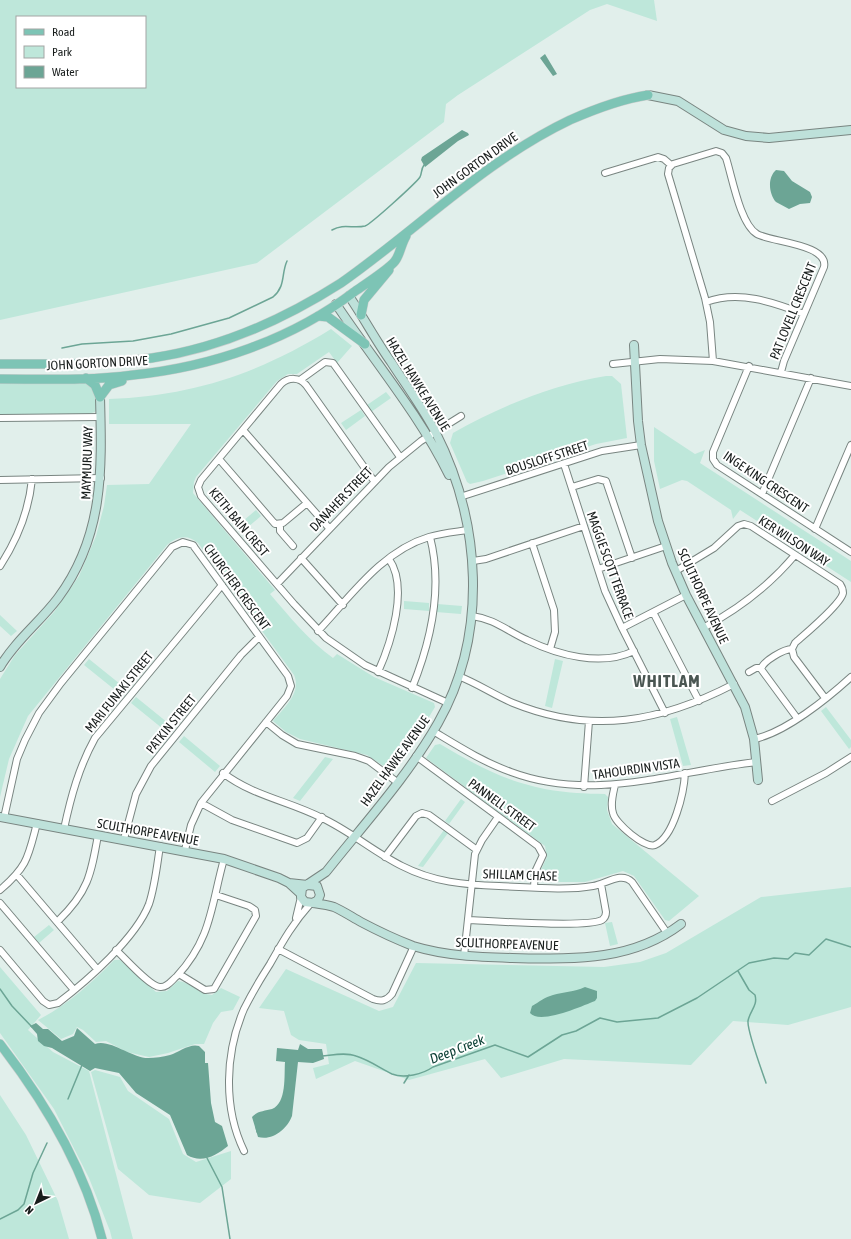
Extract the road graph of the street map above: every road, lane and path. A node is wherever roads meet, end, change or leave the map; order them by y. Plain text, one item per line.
1 (648, 95) joint
2 (851, 130) edge
3 (671, 166) junction
4 (605, 173) dead end
5 (411, 229) junction
6 (396, 261) junction
7 (341, 284) junction
8 (328, 292) junction
9 (349, 296) junction
10 (706, 302) junction
11 (336, 304) junction
12 (804, 314) junction
13 (362, 315) junction
14 (318, 316) junction
15 (365, 344) junction
16 (634, 345) dead end
17 (713, 361) junction
18 (636, 362) junction
19 (0, 364) edge
20 (614, 364) dead end
21 (749, 366) junction
22 (781, 372) junction
23 (127, 376) junction
24 (86, 378) junction
25 (811, 378) junction
26 (0, 379) edge
27 (300, 380) junction
28 (851, 386) edge
29 (100, 397) junction
30 (461, 416) dead end
31 (0, 418) edge
32 (101, 418) junction
33 (243, 430) junction
34 (435, 432) junction
35 (428, 436) junction
36 (641, 445) junction
37 (851, 445) edge
38 (400, 457) junction
39 (219, 459) junction
40 (564, 464) junction
41 (101, 478) junction
42 (32, 479) junction
43 (0, 480) edge
44 (374, 481) junction
45 (572, 487) junction
46 (458, 489) junction
47 (762, 494) junction
48 (460, 497) junction
49 (307, 503) junction
50 (280, 524) junction
51 (584, 526) junction
52 (329, 528) junction
53 (815, 529) junction
54 (468, 530) junction
55 (430, 537) junction
56 (532, 543) junction
57 (293, 546) dead end
58 (666, 546) junction
59 (851, 552) edge
60 (795, 555) junction
61 (301, 558) junction
62 (632, 558) junction
63 (389, 559) junction
64 (473, 561) junction
65 (0, 566) edge
66 (598, 569) junction
67 (676, 571) junction
68 (277, 584) junction
69 (222, 585) junction
70 (686, 595) junction
71 (343, 605) junction
72 (653, 612) junction
73 (472, 616) junction
74 (622, 628) junction
75 (703, 628) junction
76 (318, 631) junction
77 (259, 637) junction
78 (550, 649) junction
79 (792, 649) junction
80 (634, 651) junction
81 (0, 667) edge
82 (761, 668) junction
83 (378, 672) junction
84 (749, 672) dead end
85 (458, 676) junction
86 (851, 677) edge
87 (734, 684) junction
88 (412, 688) junction
89 (825, 698) junction
90 (699, 701) junction
91 (448, 703) junction
92 (665, 713) junction
93 (797, 718) junction
94 (589, 721) junction
95 (266, 722) junction
96 (433, 731) junction
97 (754, 739) junction
98 (416, 756) junction
99 (851, 757) edge
100 (758, 762) junction
101 (223, 773) junction
102 (685, 773) junction
103 (758, 780) dead end
104 (397, 782) junction
105 (615, 785) junction
106 (584, 786) junction
107 (772, 801) dead end
108 (200, 803) junction
109 (498, 816) junction
110 (2, 817) edge
111 (322, 817) junction
112 (37, 823) junction
113 (64, 828) junction
114 (98, 835) junction
115 (354, 836) junction
116 (124, 840) junction
117 (160, 846) junction
118 (185, 850) junction
119 (477, 850) junction
120 (386, 857) junction
121 (224, 859) junction
122 (326, 872) junction
123 (17, 875) junction
124 (289, 883) junction
125 (308, 884) junction
126 (601, 884) junction
127 (471, 885) junction
128 (534, 887) junction
129 (0, 890) edge
130 (320, 891) junction
131 (216, 896) junction
132 (301, 896) junction
133 (312, 903) junction
134 (0, 904) edge
135 (335, 908) junction
136 (295, 920) junction
137 (468, 920) junction
138 (58, 921) junction
139 (681, 924) dead end
140 (667, 933) junction
141 (414, 946) junction
142 (278, 949) junction
143 (0, 950) edge
144 (116, 950) junction
145 (464, 956) junction
146 (97, 969) junction
147 (179, 974) junction
148 (74, 990) junction
149 (0, 1044) edge
150 (244, 1151) dead end
151 (102, 1239) edge

1 - 2 street
1 - 5 main road, JOHN GORTON DRIVE
3 - 4 street
3 - 10 street
3 - 12 street, PAT LOVELL CRESCENT
5 - 6 main road, JOHN GORTON DRIVE
5 - 7 main road, JOHN GORTON DRIVE
6 - 9 main road, JOHN GORTON DRIVE
6 - 13 main road
7 - 8 main road, JOHN GORTON DRIVE
7 - 9 main road
8 - 11 main road
8 - 19 main road, JOHN GORTON DRIVE
9 - 11 main road, JOHN GORTON DRIVE
9 - 13 street, HAZEL HAWKE AVENUE
10 - 12 street
10 - 17 street
11 - 14 main road, JOHN GORTON DRIVE
11 - 15 street, HAZEL HAWKE AVENUE
12 - 22 street, PAT LOVELL CRESCENT
13 - 34 street, HAZEL HAWKE AVENUE
14 - 15 main road
14 - 23 main road, JOHN GORTON DRIVE
15 - 35 street, HAZEL HAWKE AVENUE
16 - 18 street, SCULTHORPE AVENUE
17 - 18 street
17 - 21 street
18 - 20 street
18 - 36 street, SCULTHORPE AVENUE
21 - 22 street
21 - 47 street, INGE KING CRESCENT
22 - 25 street
23 - 24 main road, JOHN GORTON DRIVE
23 - 29 main road
24 - 26 main road, JOHN GORTON DRIVE
24 - 29 main road
25 - 28 street
25 - 47 street
27 - 33 street, KEITH BAIN CREST
27 - 38 street
27 - 44 street
29 - 32 street, MAYMURU WAY
30 - 34 street, DANAHER STREET
31 - 32 street
32 - 41 street, MAYMURU WAY
33 - 39 street, KEITH BAIN CREST
33 - 49 street
34 - 35 street, DANAHER STREET
34 - 46 street, HAZEL HAWKE AVENUE
35 - 38 street, DANAHER STREET
35 - 46 street, HAZEL HAWKE AVENUE
36 - 40 street, BOUSLOFF STREET
36 - 58 street, SCULTHORPE AVENUE
37 - 53 street
38 - 44 street, DANAHER STREET
39 - 50 street
39 - 68 street, KEITH BAIN CREST
40 - 45 street, MAGGIE SCOTT TERRACE
40 - 48 street, BOUSLOFF STREET
41 - 42 street
41 - 81 street, MAYMURU WAY
42 - 43 street
42 - 65 street
44 - 52 street, DANAHER STREET
45 - 51 street, MAGGIE SCOTT TERRACE
45 - 62 street
46 - 48 street, HAZEL HAWKE AVENUE
47 - 53 street, INGE KING CRESCENT
48 - 54 street, HAZEL HAWKE AVENUE
49 - 50 street
49 - 52 street
50 - 57 street
51 - 56 street
51 - 66 street, MAGGIE SCOTT TERRACE
52 - 61 street, DANAHER STREET
53 - 59 street, INGE KING CRESCENT
54 - 55 street
54 - 64 street, HAZEL HAWKE AVENUE
55 - 63 street
55 - 88 street
56 - 64 street
56 - 78 street
58 - 62 street
58 - 67 street, SCULTHORPE AVENUE
60 - 67 street, KER WILSON WAY
60 - 75 street
60 - 79 street, KER WILSON WAY
61 - 68 street, DANAHER STREET
61 - 71 street
62 - 66 street
63 - 71 street
63 - 83 street
64 - 73 street, HAZEL HAWKE AVENUE
66 - 74 street, MAGGIE SCOTT TERRACE
67 - 70 street, SCULTHORPE AVENUE
68 - 76 street, KEITH BAIN CREST
69 - 77 street, CHURCHER CRESCENT
69 - 110 street, CHURCHER CRESCENT
69 - 113 street, MARI FUNAKI STREET
70 - 72 street
70 - 75 street, SCULTHORPE AVENUE
71 - 76 street
72 - 74 street
72 - 90 street
73 - 78 street
73 - 85 street, HAZEL HAWKE AVENUE
74 - 80 street, MAGGIE SCOTT TERRACE
75 - 87 street, SCULTHORPE AVENUE
76 - 83 street, KEITH BAIN CREST
77 - 95 street, CHURCHER CRESCENT
77 - 116 street, PATKIN STREET
78 - 80 street
79 - 82 street
79 - 89 street
80 - 92 street, MAGGIE SCOTT TERRACE
82 - 84 street
82 - 93 street
83 - 88 street, KEITH BAIN CREST
85 - 91 street, HAZEL HAWKE AVENUE
85 - 94 street
86 - 89 street
87 - 90 street
87 - 97 street, SCULTHORPE AVENUE
88 - 91 street, KEITH BAIN CREST
89 - 93 street
90 - 92 street
91 - 96 street, HAZEL HAWKE AVENUE
92 - 94 street
93 - 97 street
94 - 106 street
95 - 101 street, CHURCHER CRESCENT
95 - 104 street
96 - 98 street, HAZEL HAWKE AVENUE
96 - 106 street, TAHOURDIN VISTA
97 - 100 street, SCULTHORPE AVENUE
98 - 104 street, HAZEL HAWKE AVENUE
98 - 109 street, PANNELL STREET
99 - 107 street
100 - 102 street, TAHOURDIN VISTA
100 - 103 street, SCULTHORPE AVENUE
101 - 108 street, CHURCHER CRESCENT
101 - 111 street, SHILLAM CHASE
102 - 105 street, TAHOURDIN VISTA
102 - 105 street
104 - 115 street, HAZEL HAWKE AVENUE
105 - 106 street, TAHOURDIN VISTA
108 - 111 street
108 - 118 street, CHURCHER CRESCENT
109 - 119 street
109 - 128 street, PANNELL STREET
110 - 112 street, SCULTHORPE AVENUE
111 - 115 street, SHILLAM CHASE
112 - 113 street, SCULTHORPE AVENUE
112 - 123 street
113 - 114 street, SCULTHORPE AVENUE
114 - 116 street, SCULTHORPE AVENUE
114 - 138 street
115 - 120 street, SHILLAM CHASE
115 - 122 street, HAZEL HAWKE AVENUE
116 - 117 street, SCULTHORPE AVENUE
117 - 118 street, SCULTHORPE AVENUE
117 - 144 street
118 - 121 street, SCULTHORPE AVENUE
119 - 120 street
119 - 127 street
120 - 127 street, SHILLAM CHASE
121 - 124 street, SCULTHORPE AVENUE
121 - 131 street
122 - 125 street, HAZEL HAWKE AVENUE
122 - 130 street, HAZEL HAWKE AVENUE
123 - 129 street
123 - 138 street
124 - 125 street, SCULTHORPE AVENUE
124 - 132 street, SCULTHORPE AVENUE
125 - 130 street
125 - 132 street
126 - 128 street, SHILLAM CHASE
126 - 137 street
126 - 140 street, SHILLAM CHASE
127 - 128 street, SHILLAM CHASE
127 - 137 street
130 - 133 street
130 - 135 street, SCULTHORPE AVENUE
131 - 147 street
131 - 147 street
132 - 133 street
132 - 136 street
133 - 135 street, SCULTHORPE AVENUE
133 - 136 street
134 - 148 street
135 - 141 street, SCULTHORPE AVENUE
136 - 142 street
137 - 145 street
138 - 146 street
139 - 140 street, SCULTHORPE AVENUE
140 - 145 street, SCULTHORPE AVENUE
141 - 142 street
141 - 145 street, SCULTHORPE AVENUE
142 - 150 street
143 - 148 street
144 - 146 street
144 - 147 street
146 - 148 street
149 - 151 main road

